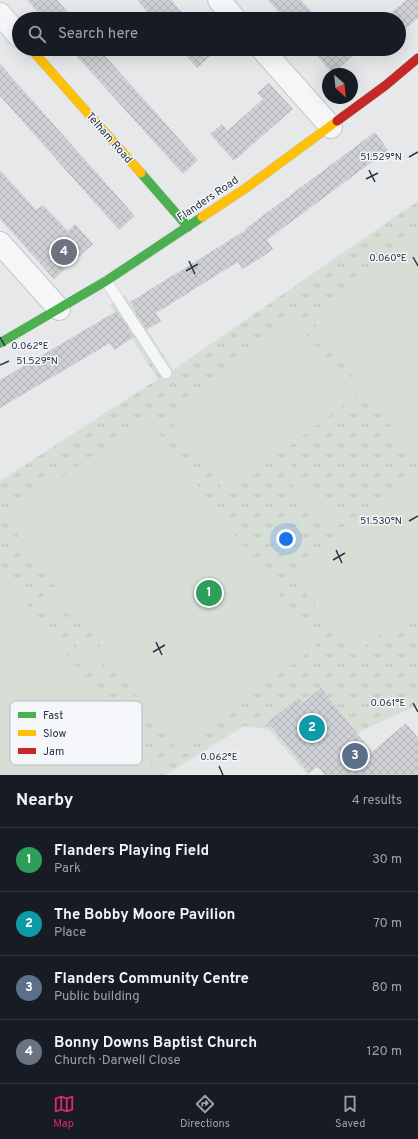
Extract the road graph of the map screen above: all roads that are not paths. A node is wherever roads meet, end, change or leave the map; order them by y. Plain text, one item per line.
1 (219, 0) edge
2 (230, 12) edge
3 (0, 14) edge
4 (12, 28) edge
5 (37, 56) edge
6 (268, 56) edge
7 (418, 58) edge
8 (331, 127) junction
9 (188, 227) junction
10 (0, 243) edge
11 (106, 281) junction
12 (58, 309) junction
13 (0, 343) edge
14 (166, 373) dead end

1 - 2 street
3 - 4 street
5 - 9 street, Telham Road
6 - 8 street
7 - 8 street, Flanders Road
8 - 9 street, Flanders Road
9 - 11 street, Flanders Road
10 - 12 street
11 - 12 street, Flanders Road
11 - 14 lane
12 - 13 street, Flanders Road

